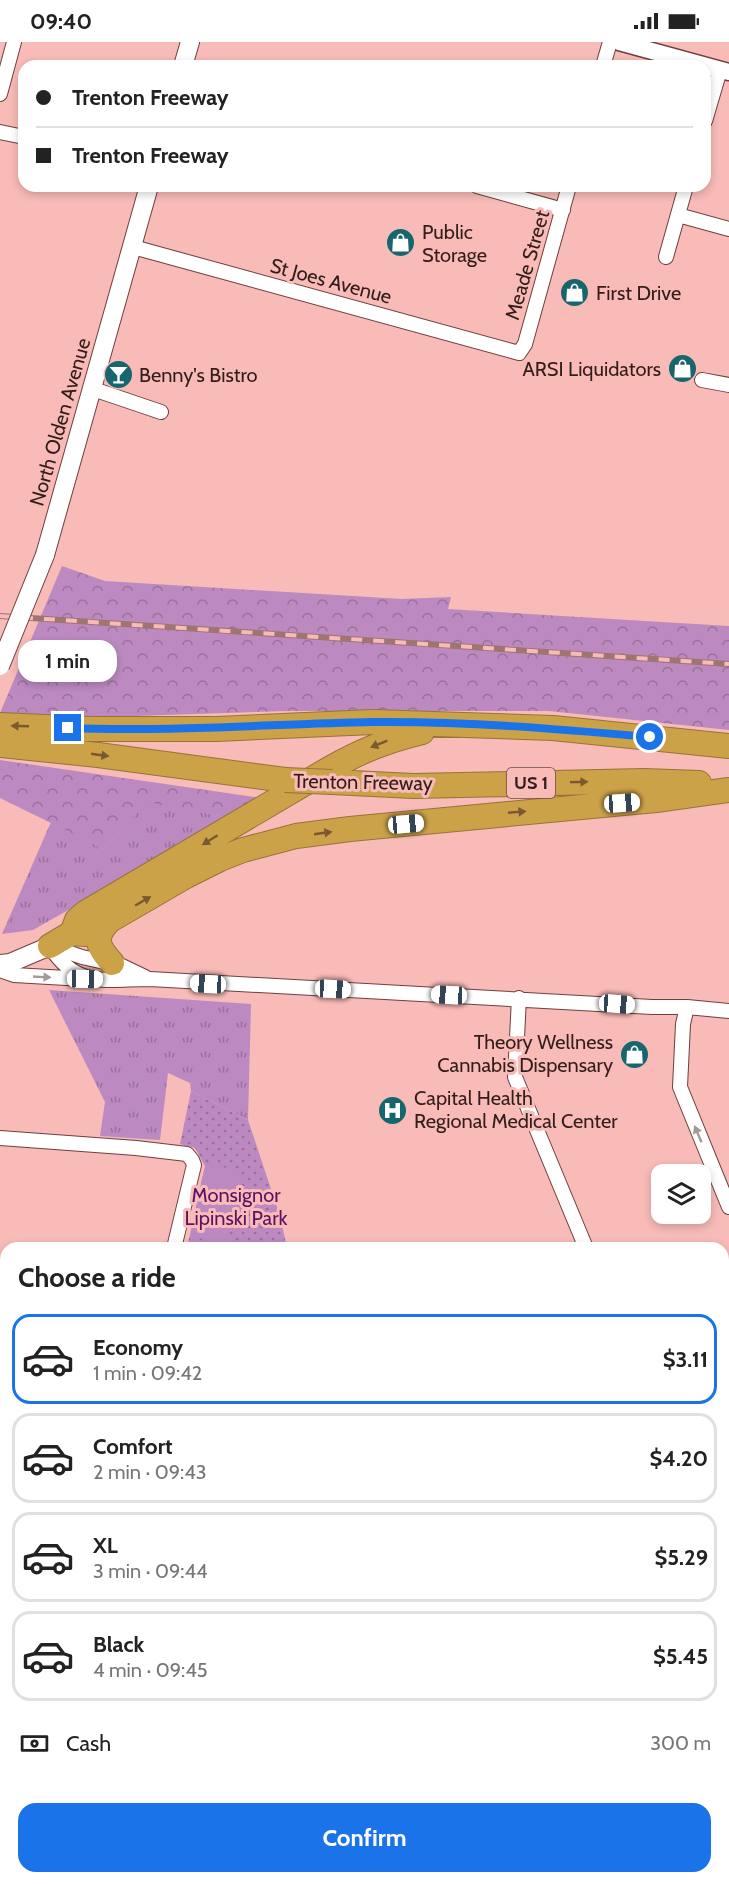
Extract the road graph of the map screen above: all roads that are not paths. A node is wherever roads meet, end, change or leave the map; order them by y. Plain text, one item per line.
1 (14, 42) edge
2 (190, 42) edge
3 (610, 42) edge
4 (619, 42) edge
5 (185, 60) edge
6 (605, 60) edge
7 (684, 60) edge
8 (724, 71) edge
9 (0, 94) edge
10 (711, 105) edge
11 (0, 132) edge
12 (18, 136) edge
13 (147, 192) edge
14 (498, 192) edge
15 (568, 192) edge
16 (684, 192) edge
17 (563, 210) junction
18 (678, 215) junction
19 (729, 229) edge
20 (133, 247) junction
21 (666, 256) dead end
22 (519, 353) joint
23 (702, 380) dead end
24 (729, 385) edge
25 (93, 389) junction
26 (162, 411) dead end
27 (0, 666) edge
28 (456, 724) junction
29 (0, 725) edge
30 (0, 745) edge
31 (729, 746) edge
32 (729, 784) edge
33 (729, 790) edge
34 (112, 918) junction
35 (72, 933) junction
36 (50, 946) junction
37 (112, 963) junction
38 (0, 964) edge
39 (0, 970) edge
40 (85, 979) junction
41 (150, 979) junction
42 (519, 998) junction
43 (687, 1007) junction
44 (729, 1011) edge
45 (0, 1138) edge
46 (729, 1207) edge
47 (176, 1242) edge
48 (583, 1242) edge

1 - 9 street
2 - 5 main road
3 - 6 street
4 - 7 street
8 - 10 street
11 - 12 street
13 - 20 main road, North Olden Avenue
14 - 17 street
15 - 17 street, Meade Street
16 - 18 street
17 - 22 street, Meade Street
18 - 19 street
18 - 21 street
20 - 22 street, St Joes Avenue
20 - 25 main road, North Olden Avenue
23 - 24 street
25 - 26 street
25 - 27 main road, North Olden Avenue, bridge
28 -> 29 highway
28 - 31 highway
28 -> 35 highway
30 -> 32 highway, Trenton Freeway / US 1, bridge
34 -> 33 highway
34 - 35 highway
34 - 37 highway
35 - 36 highway
36 - 37 street
36 - 38 main road
36 - 40 street
37 - 41 street
39 -> 40 street
40 - 41 street
41 - 42 street
42 - 43 street
42 - 48 street
43 - 44 street
46 -> 43 street
45 - 47 street

